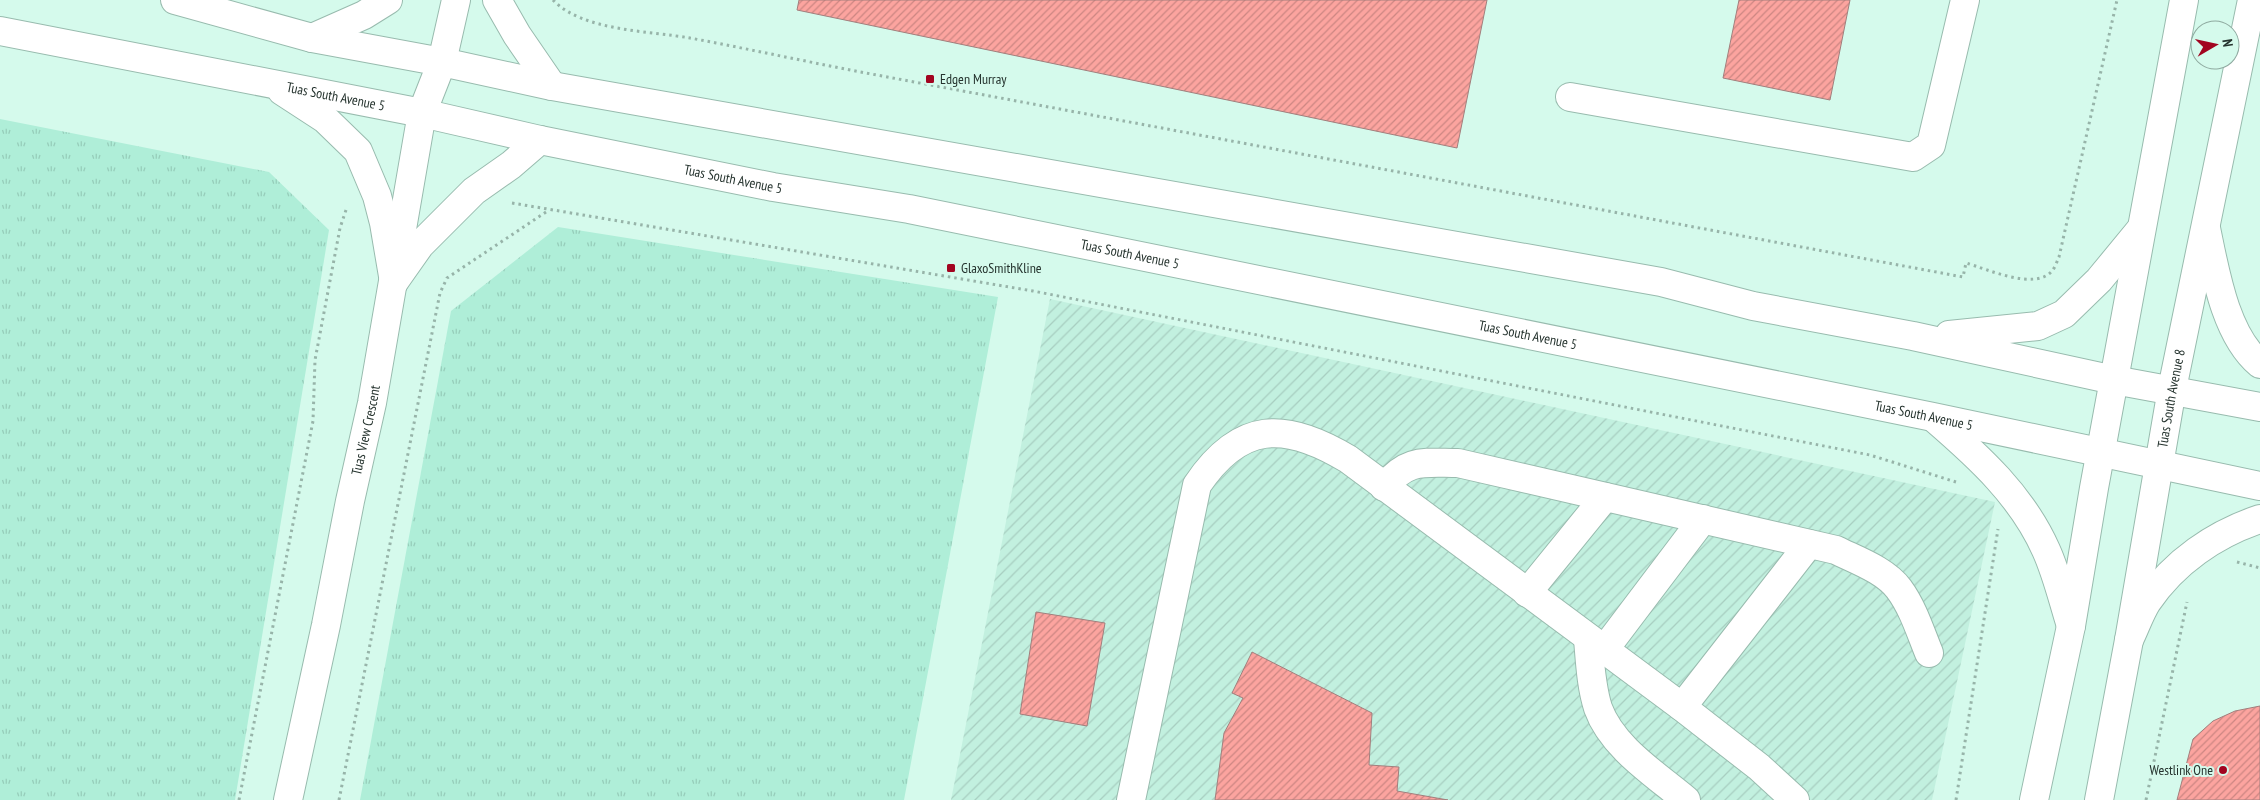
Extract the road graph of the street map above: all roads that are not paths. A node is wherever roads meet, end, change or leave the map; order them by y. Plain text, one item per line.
1 (175, 0) edge
2 (388, 0) edge
3 (456, 0) edge
4 (498, 0) edge
5 (1965, 0) edge
6 (2184, 0) edge
7 (2252, 0) edge
8 (0, 31) edge
9 (312, 38) junction
10 (442, 62) junction
11 (271, 84) junction
12 (552, 86) junction
13 (1570, 97) dead end
14 (422, 113) junction
15 (540, 140) junction
16 (2206, 228) junction
17 (2141, 229) junction
18 (394, 282) junction
19 (1912, 336) junction
20 (2260, 364) edge
21 (2114, 380) junction
22 (2172, 389) junction
23 (2260, 408) edge
24 (1933, 417) junction
25 (2101, 452) junction
26 (2160, 466) junction
27 (2260, 486) edge
28 (1384, 487) junction
29 (1605, 497) junction
30 (1703, 519) junction
31 (2260, 519) edge
32 (1809, 544) junction
33 (1527, 593) junction
34 (2071, 626) junction
35 (2129, 640) junction
36 (1596, 645) junction
37 (1929, 653) dead end
38 (1682, 707) junction
39 (288, 800) edge
40 (1132, 800) edge
41 (1686, 800) edge
42 (1795, 800) edge
43 (2034, 800) edge
44 (2099, 800) edge

1 - 9 main road
2 - 9 main road
3 - 10 main road, Tuas View Crescent
4 - 12 main road
5 - 13 main road
6 - 17 main road
7 - 16 main road, Tuas South Avenue 8
8 - 11 main road, Tuas South Avenue 5
9 - 10 main road
10 - 12 main road
10 - 14 main road, Tuas View Crescent
11 - 14 main road, Tuas South Avenue 5
11 - 18 main road
12 - 19 main road
14 - 15 main road, Tuas South Avenue 5
14 - 18 main road, Tuas View Crescent
15 - 18 main road
15 - 24 main road, Tuas South Avenue 5
16 - 20 main road
16 - 22 main road, Tuas South Avenue 8
17 - 19 main road
17 - 21 main road
18 - 39 main road, Tuas View Crescent
19 - 21 main road
21 - 22 main road
21 - 25 main road
22 - 23 main road
22 - 26 main road, Tuas South Avenue 8
24 - 25 main road, Tuas South Avenue 5
24 - 34 main road
25 - 26 main road, Tuas South Avenue 5
25 - 34 main road
26 - 27 main road, Tuas South Avenue 5
26 - 35 main road, Tuas South Avenue 8
28 - 29 main road
28 - 33 main road
28 - 40 main road
29 - 30 main road
29 - 33 main road
30 - 32 main road
30 - 36 main road
31 - 35 main road
32 - 37 main road
32 - 38 main road
33 - 36 main road
34 - 43 main road
35 - 44 main road, Tuas South Avenue 8
36 - 38 main road
36 - 41 main road
38 - 42 main road

